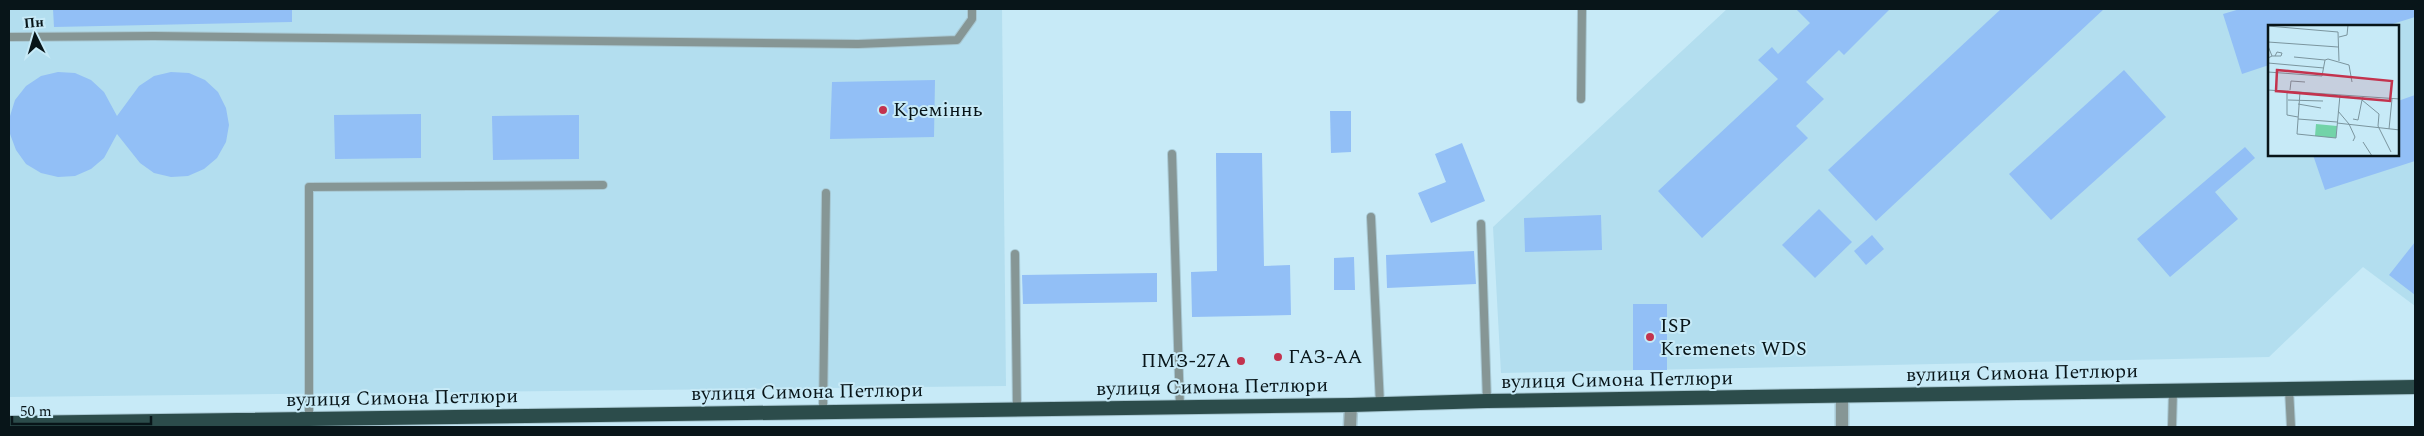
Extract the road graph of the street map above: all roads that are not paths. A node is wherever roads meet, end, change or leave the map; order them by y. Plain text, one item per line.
1 (972, 9) edge
2 (1582, 9) edge
3 (9, 37) edge
4 (1581, 99) dead end
5 (1172, 154) dead end
6 (603, 185) dead end
7 (826, 193) dead end
8 (1371, 216) dead end
9 (1481, 224) dead end
10 (1015, 254) dead end
11 (2415, 387) edge
12 (2289, 389) junction
13 (2173, 391) junction
14 (1842, 397) junction
15 (1487, 401) junction
16 (1380, 404) junction
17 (1351, 405) junction
18 (1180, 408) junction
19 (1017, 410) junction
20 (824, 412) junction
21 (309, 419) junction
22 (512, 422) edge
23 (9, 423) edge
24 (1350, 427) edge
25 (1842, 427) edge
26 (2172, 427) edge
27 (2291, 427) edge

1 - 3 lane
2 - 4 lane
5 - 18 lane
6 - 21 lane
7 - 20 lane
8 - 16 lane
9 - 15 lane
10 - 19 lane
11 - 12 highway, вулиця Симона Петлюри
12 - 13 highway, вулиця Симона Петлюри
12 - 27 lane
13 - 14 highway, вулиця Симона Петлюри
13 - 26 lane
14 - 15 highway, вулиця Симона Петлюри
14 - 25 street
15 - 16 highway, вулиця Симона Петлюри
16 - 17 highway, вулиця Симона Петлюри
17 - 18 highway, вулиця Симона Петлюри
17 - 24 street
18 - 19 highway, вулиця Симона Петлюри
19 - 20 highway, вулиця Симона Петлюри
20 - 22 highway, вулиця Симона Петлюри
21 - 22 highway, вулиця Симона Петлюри
21 - 23 highway, вулиця Симона Петлюри

